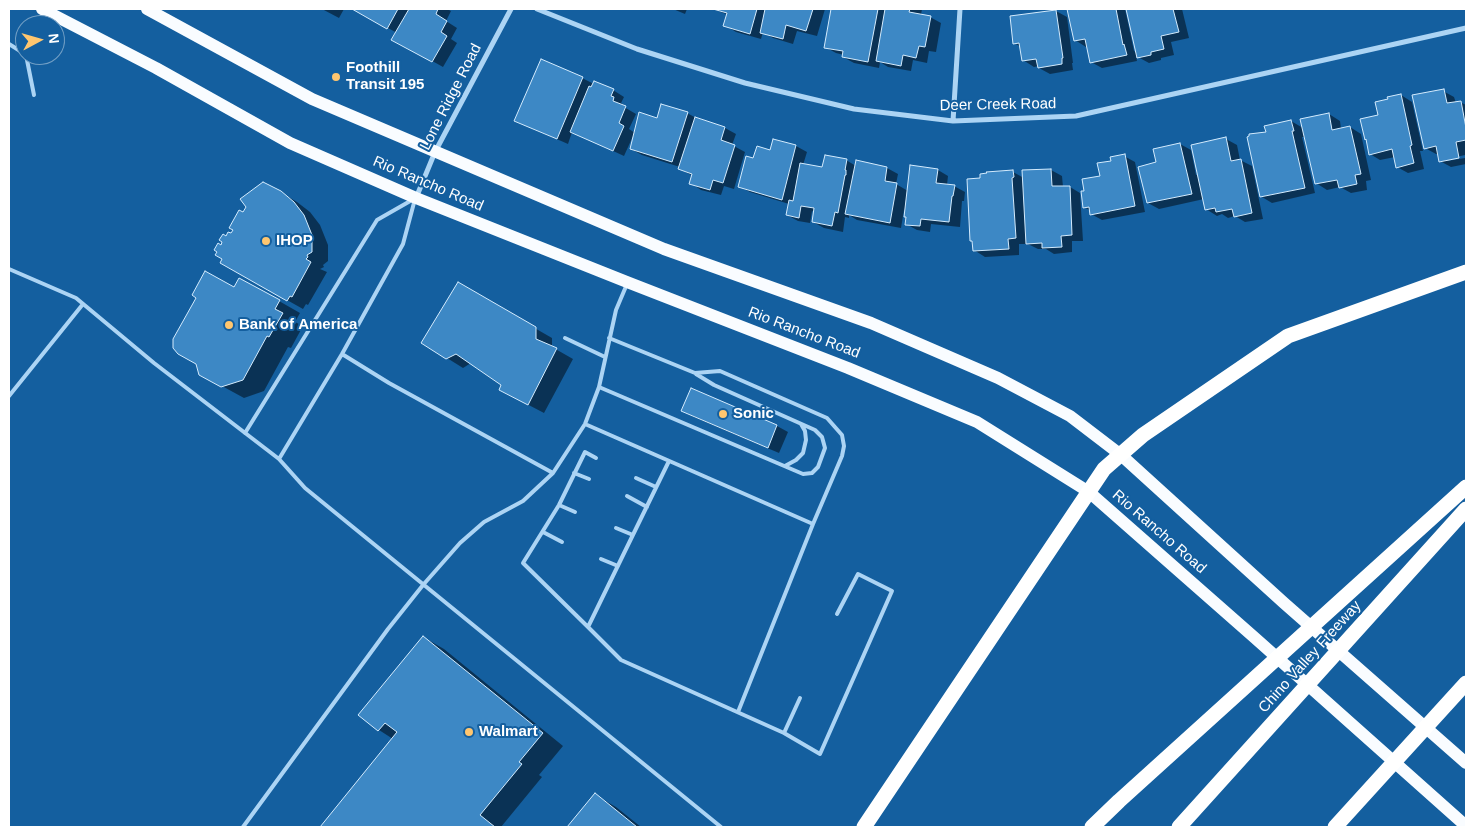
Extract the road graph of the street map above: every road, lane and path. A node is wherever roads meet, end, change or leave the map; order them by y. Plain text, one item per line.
1 (42, 9) edge
2 (147, 9) edge
3 (511, 9) edge
4 (536, 9) edge
5 (960, 9) edge
6 (1466, 28) edge
7 (28, 65) edge
8 (34, 95) dead end
9 (953, 121) junction
10 (435, 152) junction
11 (416, 198) junction
12 (9, 269) edge
13 (1466, 272) edge
14 (627, 282) junction
15 (82, 304) junction
16 (565, 338) dead end
17 (609, 338) junction
18 (342, 354) junction
19 (605, 357) junction
20 (695, 373) junction
21 (599, 387) junction
22 (9, 396) edge
23 (800, 423) junction
24 (585, 424) junction
25 (245, 433) junction
26 (1121, 455) junction
27 (596, 458) dead end
28 (279, 459) junction
29 (669, 461) junction
30 (785, 466) junction
31 (553, 473) junction
32 (574, 473) junction
33 (636, 478) dead end
34 (589, 479) dead end
35 (656, 487) junction
36 (1466, 487) edge
37 (1089, 492) junction
38 (627, 496) dead end
39 (559, 505) junction
40 (647, 507) junction
41 (1466, 509) edge
42 (575, 512) dead end
43 (813, 524) junction
44 (616, 528) dead end
45 (543, 532) junction
46 (633, 535) junction
47 (562, 542) dead end
48 (601, 559) dead end
49 (618, 566) junction
50 (423, 585) junction
51 (837, 614) dead end
52 (588, 627) junction
53 (1466, 683) edge
54 (800, 698) dead end
55 (738, 712) junction
56 (784, 733) junction
57 (1466, 763) edge
58 (1466, 826) edge
59 (243, 827) edge
60 (721, 827) edge
61 (864, 827) edge
62 (1092, 827) edge
63 (1179, 827) edge
64 (1335, 827) edge

1 - 11 main road, Rio Rancho Road
2 - 10 main road, Rio Rancho Road
3 - 10 street, Lone Ridge Road
4 - 9 street, Deer Creek Road
5 - 9 street
6 - 9 street, Deer Creek Road
7 - 8 lane
10 - 11 street, Lone Ridge Road
10 - 26 main road, Rio Rancho Road
11 - 14 main road, Rio Rancho Road
11 - 18 lane
11 - 25 lane
12 - 15 lane
13 - 26 highway
14 - 17 lane
14 - 37 main road, Rio Rancho Road
15 - 22 lane
15 - 25 lane
16 - 19 lane
17 - 19 lane
17 - 20 lane
18 - 28 lane
18 - 31 lane
19 - 21 lane
20 - 23 lane
20 - 43 lane
21 - 24 lane
21 - 30 lane
23 - 30 lane
23 - 30 lane
24 - 29 lane
24 - 31 lane
25 - 28 lane
26 - 37 highway
26 - 57 main road, Rio Rancho Road
27 - 32 lane
28 - 50 lane
29 - 35 lane
29 - 43 lane
31 - 50 lane
32 - 34 lane
32 - 39 lane
33 - 35 lane
35 - 40 lane
36 - 62 highway
37 - 58 main road, Rio Rancho Road
37 - 61 highway
38 - 40 lane
39 - 42 lane
39 - 45 lane
40 - 46 lane
41 - 63 highway, Chino Valley Freeway
43 - 55 lane
44 - 46 lane
45 - 47 lane
45 - 52 lane
46 - 49 lane
48 - 49 lane
49 - 52 lane
50 - 59 lane
50 - 60 lane
51 - 56 lane
52 - 55 lane
53 - 64 highway
54 - 56 lane
55 - 56 lane

